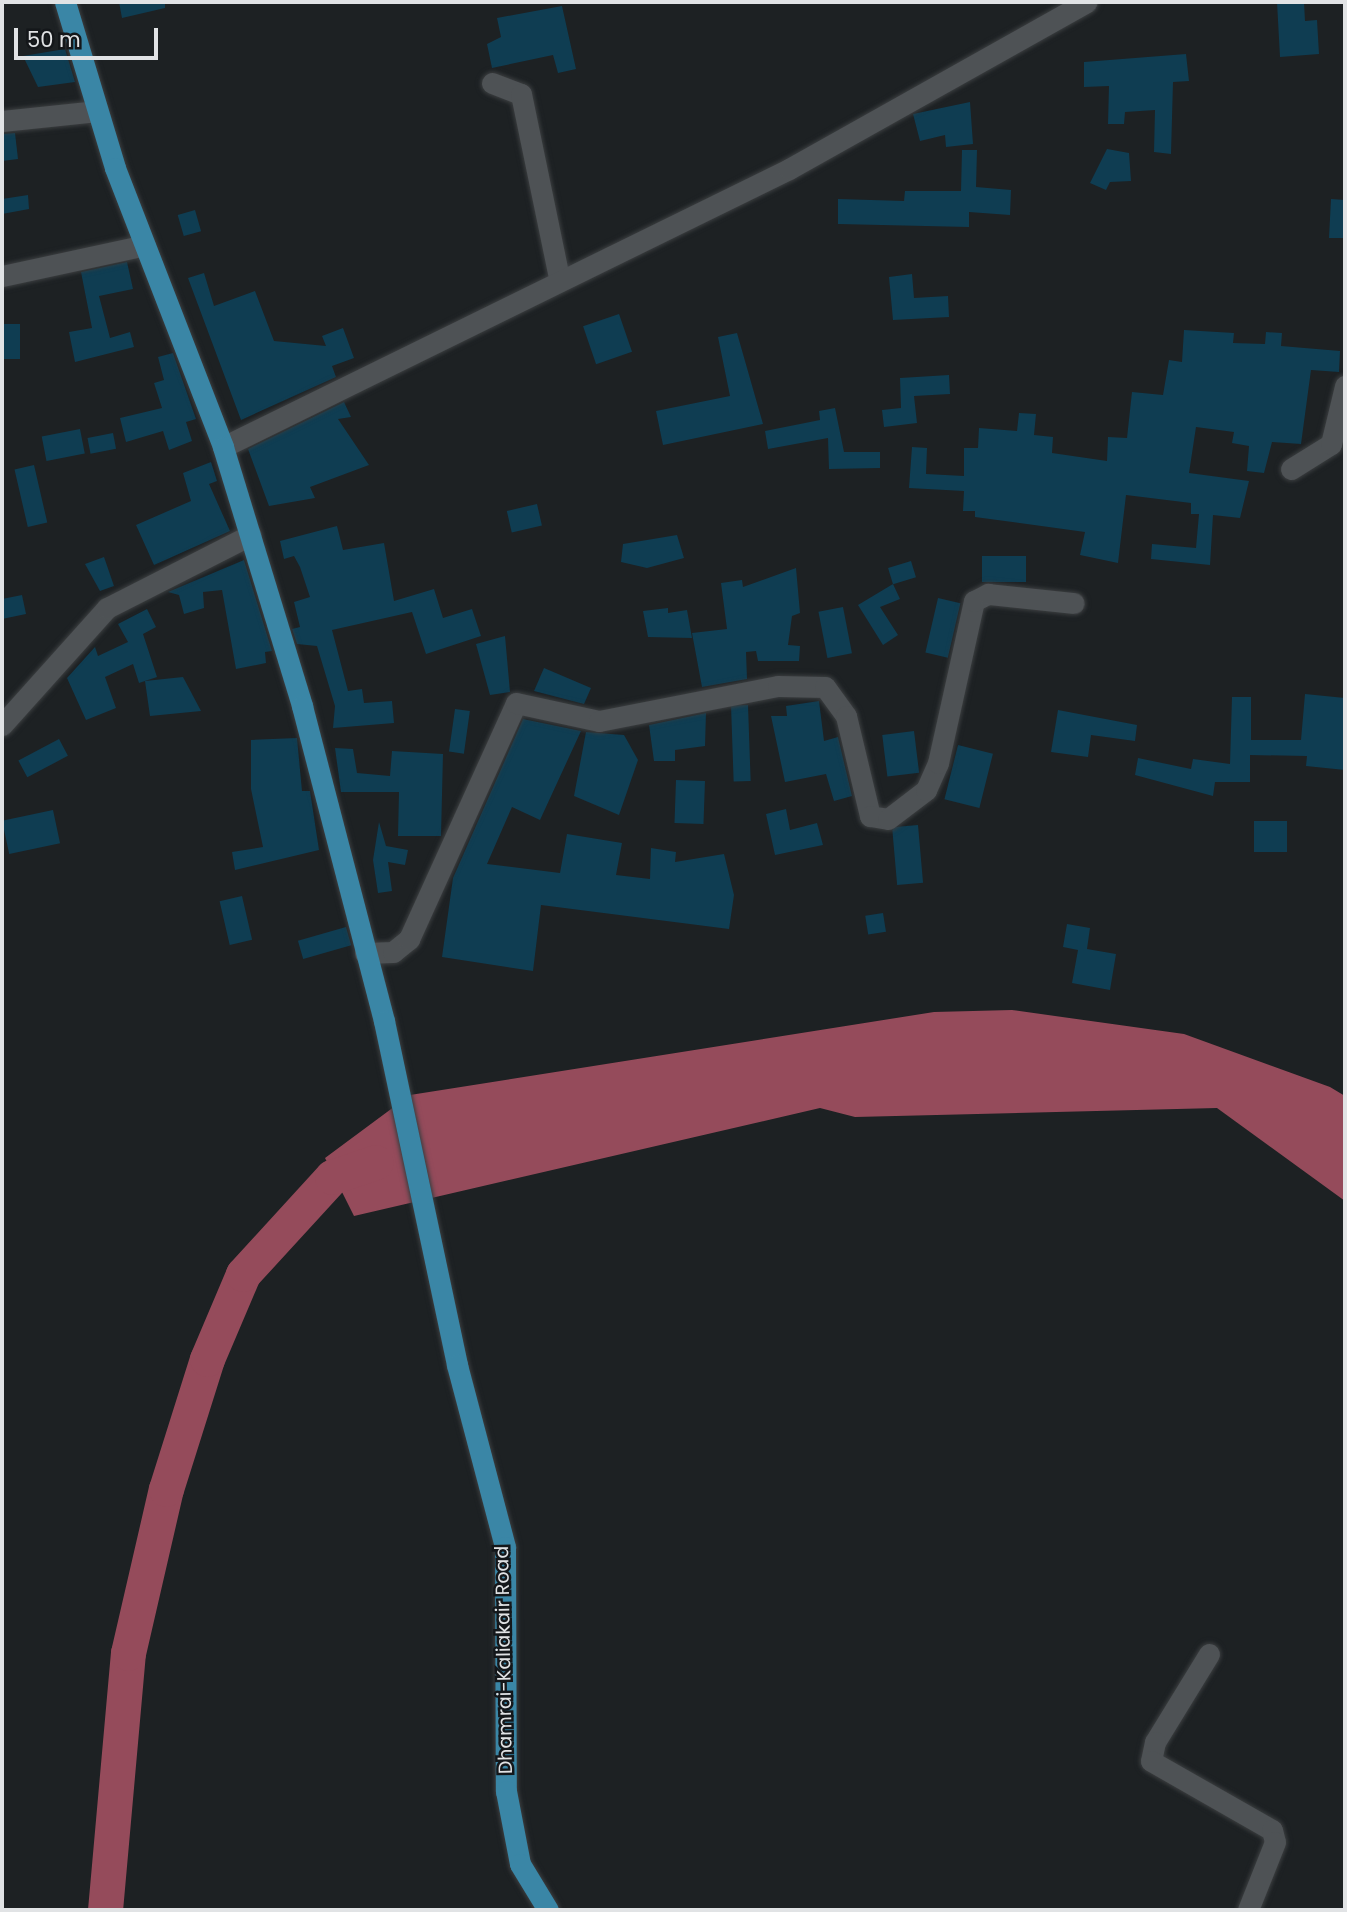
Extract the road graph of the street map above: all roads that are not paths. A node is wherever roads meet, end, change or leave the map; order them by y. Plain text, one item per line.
1 (65, 2) edge
2 (1086, 2) edge
3 (492, 83) dead end
4 (97, 111) junction
5 (2, 121) edge
6 (145, 245) junction
7 (2, 276) edge
8 (559, 278) junction
9 (1345, 386) edge
10 (223, 447) junction
11 (1291, 469) dead end
12 (250, 535) junction
13 (1074, 603) dead end
14 (2, 725) edge
15 (365, 953) junction
16 (1209, 1654) dead end
17 (548, 1910) edge
18 (1248, 1910) edge

1 - 4 main road, Dhamrai-Kaliakair Road
2 - 8 street
3 - 8 street
4 - 5 street
4 - 6 main road, Dhamrai-Kaliakair Road
6 - 7 street
6 - 10 main road, Dhamrai-Kaliakair Road
8 - 10 street
9 - 11 street
10 - 12 main road, Dhamrai-Kaliakair Road
12 - 14 street
12 - 15 main road, Dhamrai-Kaliakair Road
13 - 15 street
15 - 17 main road, Dhamrai-Kaliakair Road
16 - 18 street

